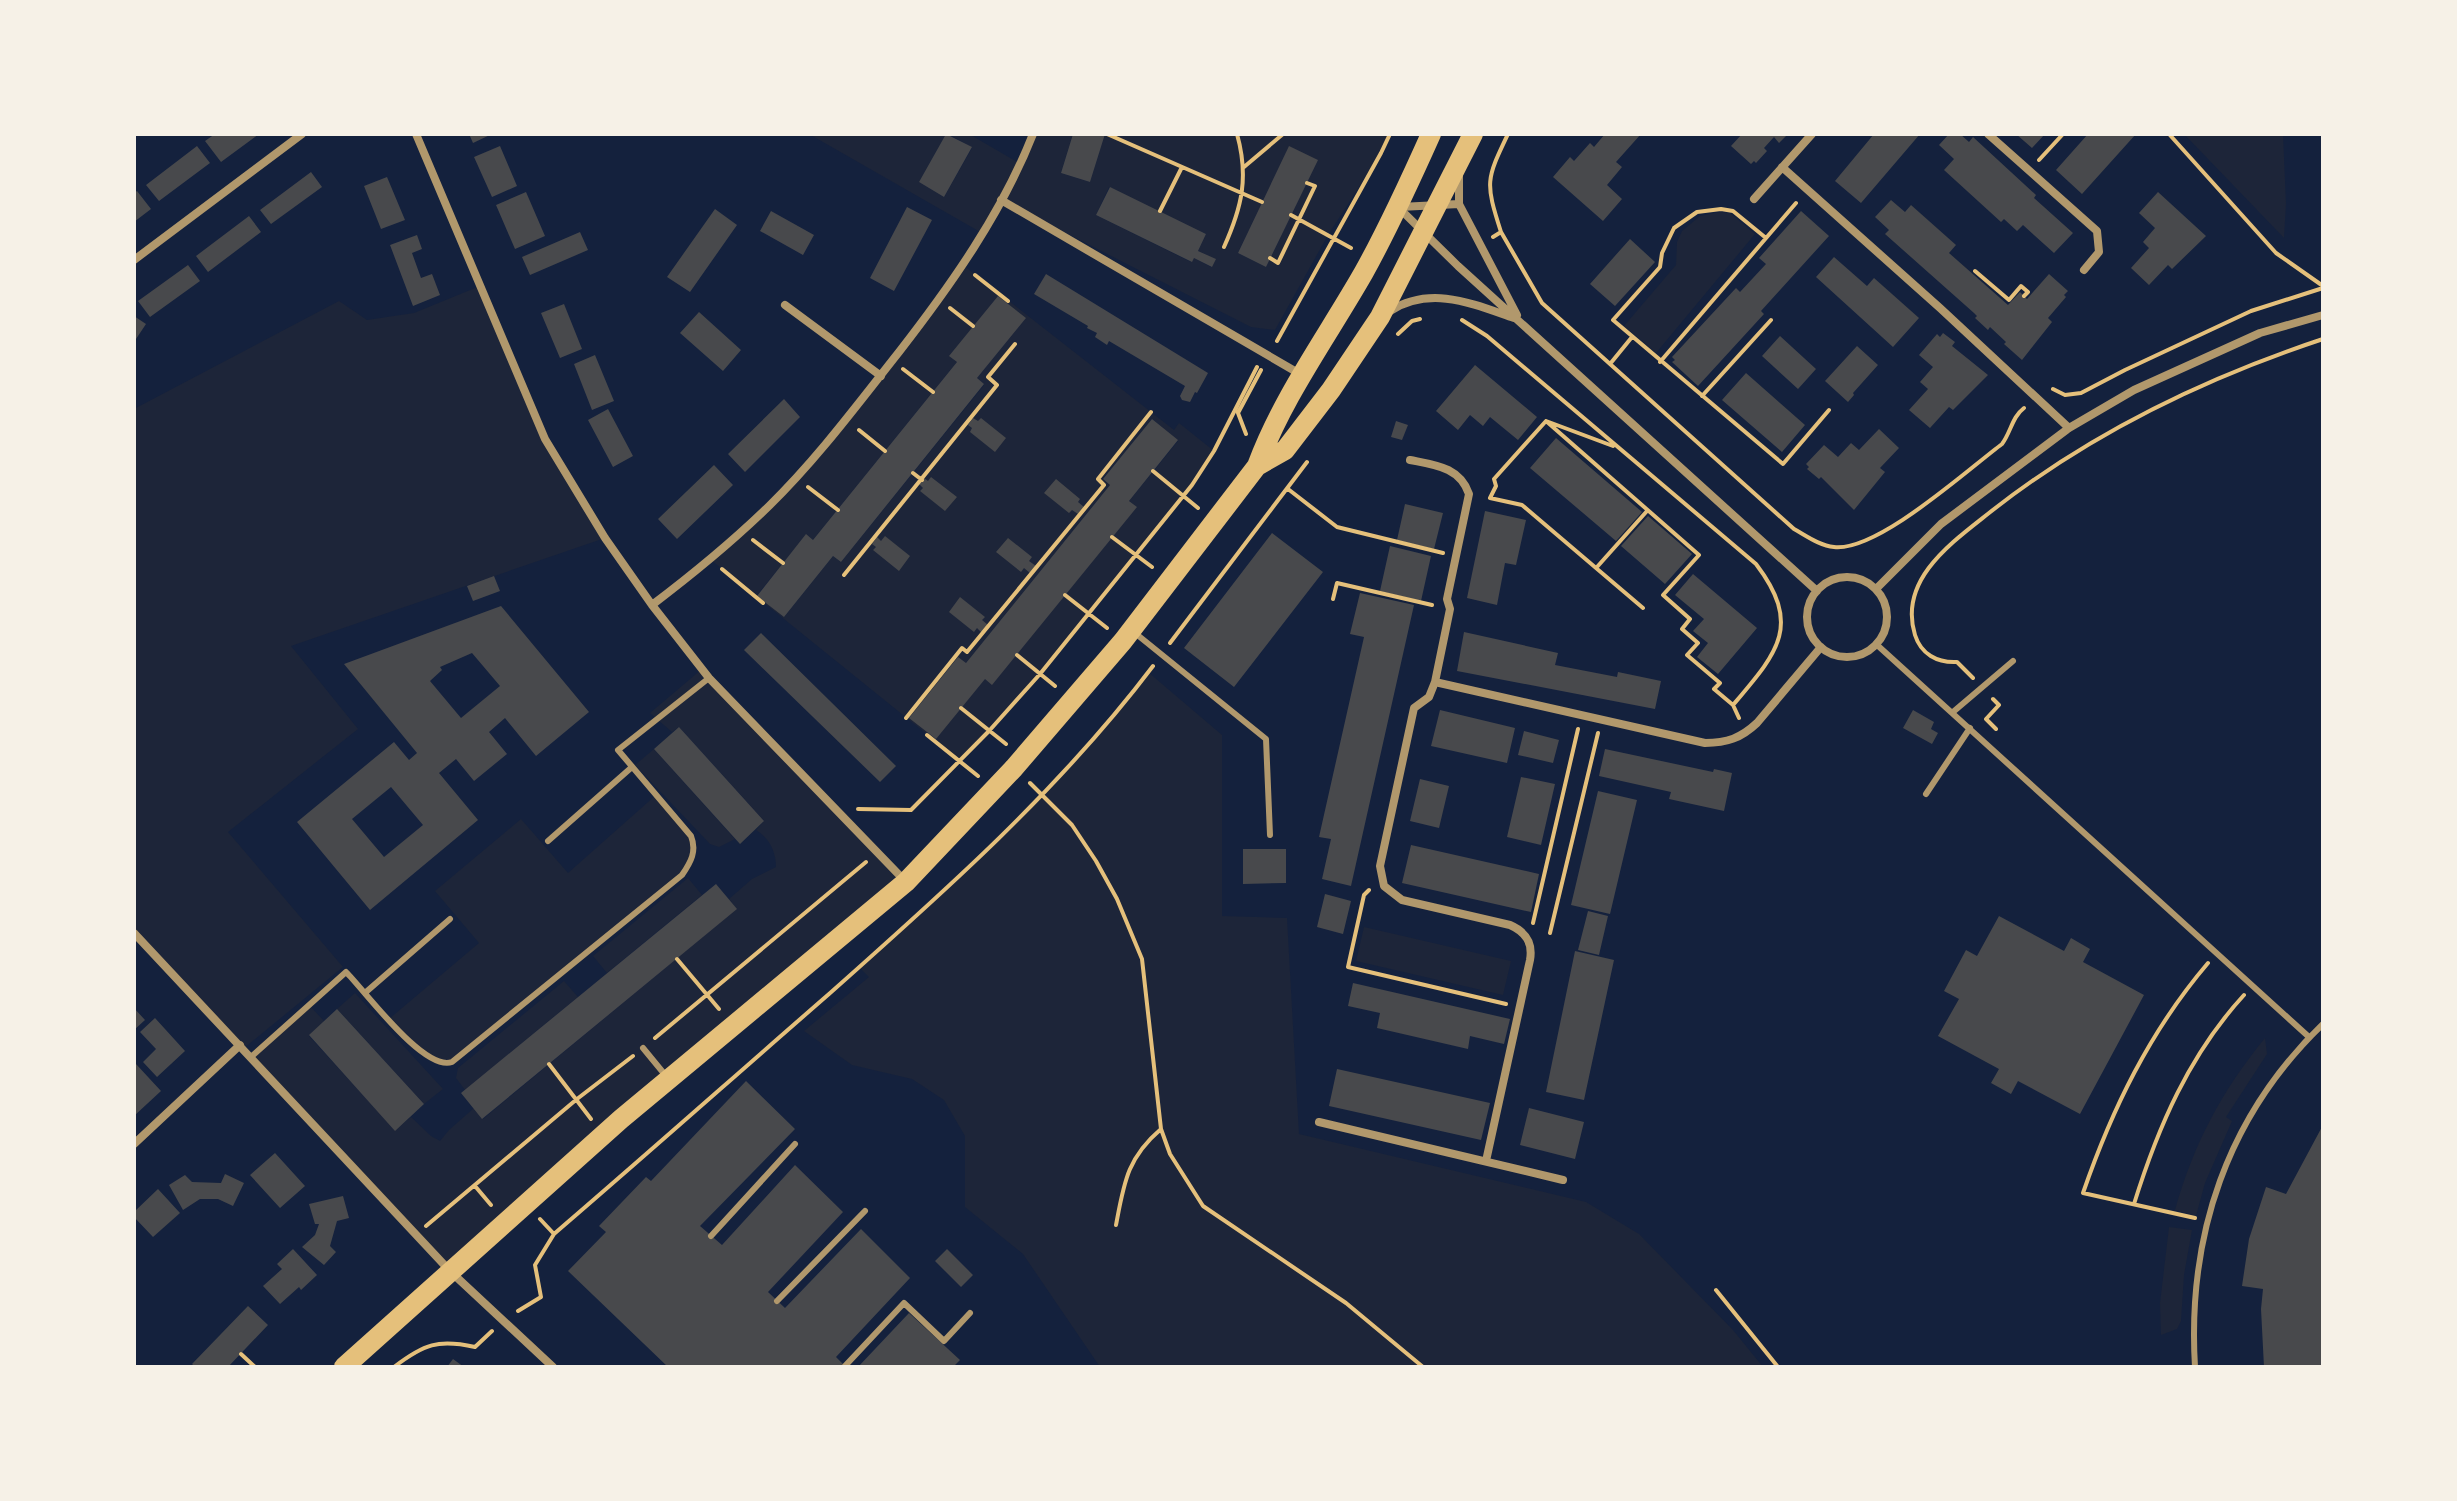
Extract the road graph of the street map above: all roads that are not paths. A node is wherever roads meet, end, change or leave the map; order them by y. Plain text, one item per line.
1 (302, 134) edge
2 (416, 134) edge
3 (1033, 134) edge
4 (1431, 134) edge
5 (1473, 134) edge
6 (1812, 134) edge
7 (1988, 134) edge
8 (1782, 167) junction
9 (1754, 199) dead end
10 (1001, 200) junction
11 (1449, 204) junction
12 (1399, 207) junction
13 (1425, 233) junction
14 (134, 260) edge
15 (2084, 270) dead end
16 (785, 305) dead end
17 (2323, 315) edge
18 (1380, 317) junction
19 (1519, 319) junction
20 (1301, 375) junction
21 (881, 376) junction
22 (2069, 428) junction
23 (1410, 460) dead end
24 (1257, 466) junction
25 (1876, 589) junction
26 (1817, 591) junction
27 (652, 605) junction
28 (1128, 636) junction
29 (1876, 644) junction
30 (1821, 647) junction
31 (2013, 661) dead end
32 (709, 678) junction
33 (1435, 682) junction
34 (1953, 712) junction
35 (1970, 728) junction
36 (632, 767) junction
37 (1926, 794) dead end
38 (1270, 835) dead end
39 (548, 841) dead end
40 (906, 882) junction
41 (450, 919) dead end
42 (134, 933) edge
43 (366, 992) junction
44 (2323, 1024) edge
45 (2309, 1037) junction
46 (240, 1045) junction
47 (643, 1048) dead end
48 (251, 1057) junction
49 (669, 1079) junction
50 (1319, 1122) dead end
51 (134, 1144) edge
52 (795, 1144) dead end
53 (1486, 1161) junction
54 (1563, 1180) dead end
55 (865, 1211) dead end
56 (711, 1236) dead end
57 (450, 1271) junction
58 (777, 1301) dead end
59 (970, 1313) dead end
60 (845, 1366) edge
61 (344, 1367) edge
62 (553, 1367) edge
63 (2195, 1367) edge

1 - 14 street
2 - 27 street
3 - 10 street
4 - 12 main road
5 - 11 main road
6 - 8 street
7 - 15 street
8 - 9 street
8 - 22 street
10 - 20 street
10 - 21 street
11 - 12 street
11 - 13 main road
11 - 19 street
12 - 13 street
12 - 20 main road
13 - 18 main road
13 - 19 street
16 - 21 street
17 - 22 street
18 - 19 street
18 - 24 main road
19 - 26 street
20 - 24 main road
21 - 27 street
22 - 25 street
23 - 33 street
24 - 28 main road
25 - 26 street
25 - 29 street
26 - 30 street
27 - 32 street
28 - 38 lane
28 - 40 main road
29 - 30 street
29 - 34 lane
30 - 33 street
31 - 34 lane
32 - 36 lane
32 - 40 street
33 - 53 street
34 - 35 lane
35 - 37 lane
35 - 45 lane
36 - 39 lane
36 - 43 lane
40 - 49 main road
41 - 43 lane
42 - 46 street
43 - 48 lane
44 - 45 lane
45 - 63 lane
46 - 48 street
46 - 51 street
47 - 49 lane
48 - 57 street
49 - 57 main road
50 - 53 street
52 - 56 lane
53 - 54 street
55 - 58 lane
57 - 61 main road
57 - 62 street
59 - 60 lane

